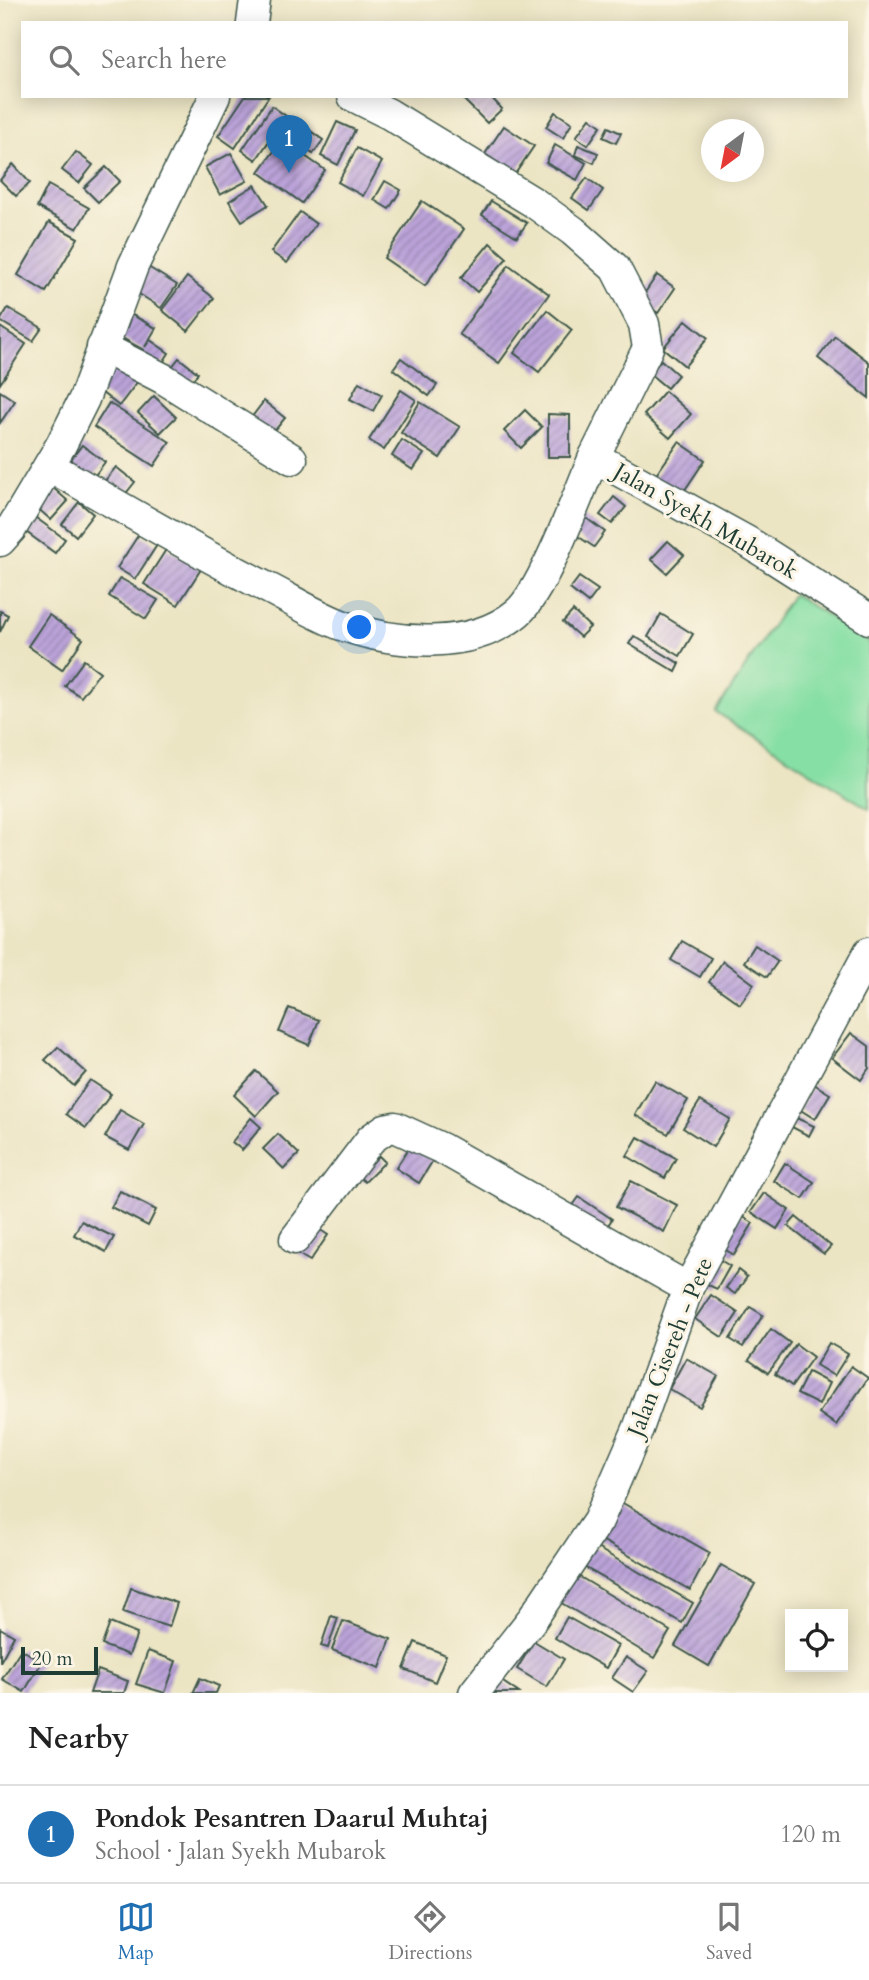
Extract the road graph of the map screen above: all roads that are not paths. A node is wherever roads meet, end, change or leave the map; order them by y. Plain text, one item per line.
1 (255, 0) edge
2 (253, 21) edge
3 (214, 98) edge
4 (357, 98) edge
5 (102, 347) junction
6 (594, 457) junction
7 (292, 459) dead end
8 (49, 466) junction
9 (0, 541) edge
10 (869, 618) edge
11 (869, 952) edge
12 (295, 1239) dead end
13 (688, 1289) junction
14 (474, 1693) edge

1 - 2 street
3 - 5 street
4 - 6 street, Jalan Syekh Mubarok
5 - 7 street
5 - 8 street
6 - 8 street
6 - 10 street, Jalan Syekh Mubarok
8 - 9 street
11 - 13 street, Jalan Cisereh - Pete
12 - 13 street
13 - 14 street, Jalan Cisereh - Pete

